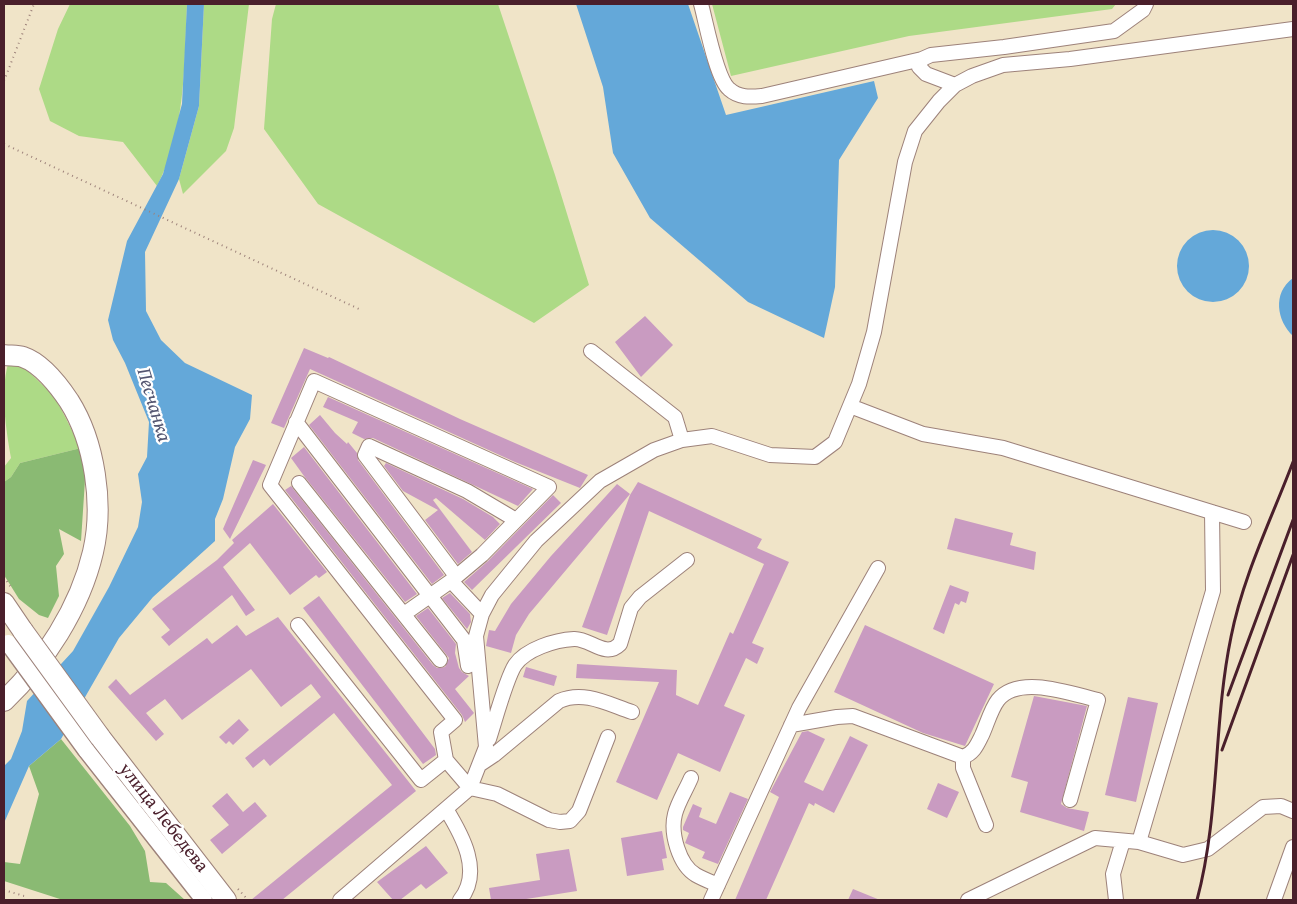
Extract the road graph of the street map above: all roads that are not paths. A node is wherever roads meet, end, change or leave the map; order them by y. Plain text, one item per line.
1 (701, 4) edge
2 (1146, 4) edge
3 (1293, 29) edge
4 (922, 59) junction
5 (955, 85) junction
6 (4, 346) edge
7 (591, 351) dead end
8 (13, 356) edge
9 (850, 406) junction
10 (296, 422) junction
11 (682, 440) junction
12 (300, 483) dead end
13 (1212, 512) junction
14 (516, 520) junction
15 (1244, 522) dead end
16 (687, 560) dead end
17 (878, 568) dead end
18 (454, 579) junction
19 (430, 596) junction
20 (4, 603) edge
21 (404, 614) junction
22 (482, 614) junction
23 (298, 625) dead end
24 (12, 637) edge
25 (440, 660) dead end
26 (468, 666) dead end
27 (7, 697) edge
28 (632, 712) dead end
29 (791, 725) junction
30 (608, 737) dead end
31 (93, 744) junction
32 (486, 747) junction
33 (963, 757) junction
34 (446, 760) junction
35 (479, 765) junction
36 (691, 778) dead end
37 (470, 788) junction
38 (1070, 800) dead end
39 (446, 809) junction
40 (1293, 812) edge
41 (986, 825) dead end
42 (1123, 840) junction
43 (1140, 842) junction
44 (1293, 847) edge
45 (718, 885) junction
46 (204, 900) edge
47 (226, 900) edge
48 (340, 900) edge
49 (460, 900) edge
50 (711, 900) edge
51 (968, 900) edge
52 (1116, 900) edge
53 (1274, 900) edge

1 - 4 lane
2 - 4 lane
3 - 5 lane
4 - 5 lane
5 - 9 lane
6 - 8 main road
7 - 11 lane
8 - 27 highway
9 - 11 lane
9 - 13 lane
10 - 14 lane
10 - 19 lane
10 - 34 lane
11 - 22 lane
12 - 21 lane
13 - 15 lane
13 - 43 lane
14 - 18 lane
14 - 18 lane
16 - 32 lane
17 - 29 lane
18 - 19 lane
18 - 22 lane
19 - 21 lane
19 - 26 lane
20 - 24 highway
21 - 25 lane
22 - 32 lane
23 - 34 lane
24 - 31 highway, bridge
28 - 35 lane
29 - 33 lane
29 - 45 lane
30 - 37 lane
31 - 46 main road, улица Лебедева
31 - 47 highway, улица Лебедева
32 - 35 lane
33 - 38 lane
33 - 41 lane
34 - 37 lane
35 - 37 lane
36 - 45 lane
37 - 39 lane
39 - 48 lane
39 - 49 lane
40 - 43 lane
42 - 43 lane
42 - 51 lane
42 - 52 lane
44 - 53 lane
45 - 50 lane

